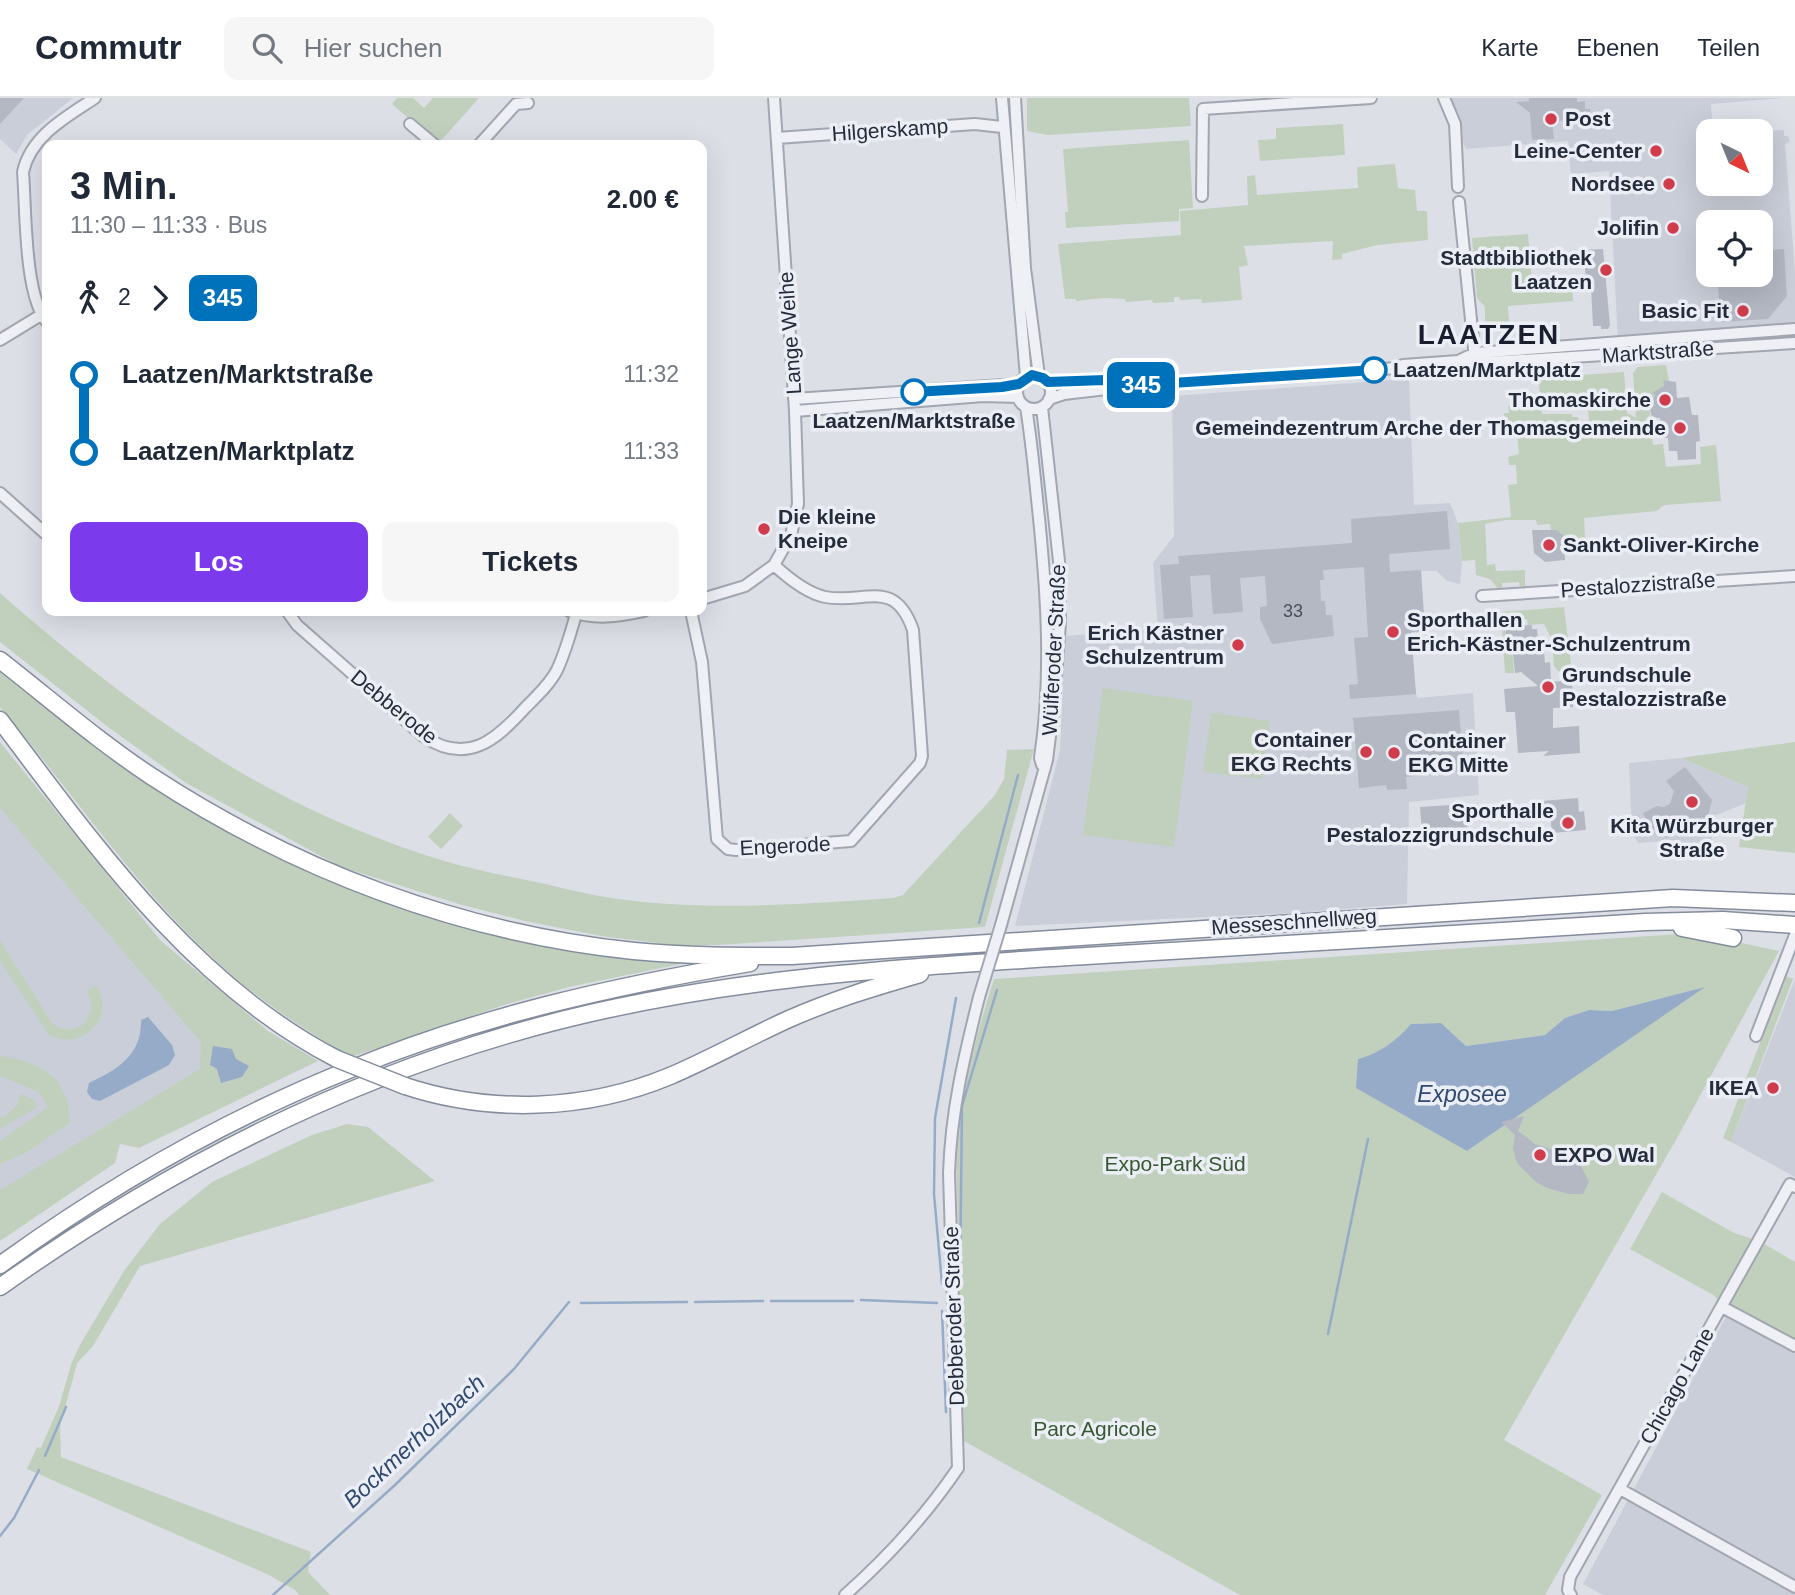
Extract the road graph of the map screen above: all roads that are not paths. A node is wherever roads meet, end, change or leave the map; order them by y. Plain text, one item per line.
1 (95, 98) edge
2 (774, 98) edge
3 (1002, 98) edge
4 (1015, 98) edge
5 (1371, 98) edge
6 (1444, 98) edge
7 (528, 103) dead end
8 (410, 124) dead end
9 (1002, 127) junction
10 (777, 138) junction
11 (429, 140) edge
12 (484, 140) edge
13 (1458, 187) dead end
14 (1202, 196) dead end
15 (1459, 202) dead end
16 (42, 313) edge
17 (42, 319) edge
18 (1795, 329) edge
19 (0, 340) edge
20 (1795, 343) edge
21 (1475, 358) junction
22 (1043, 379) junction
23 (1023, 381) junction
24 (1141, 385) junction
25 (1018, 397) junction
26 (1046, 403) junction
27 (795, 405) junction
28 (1026, 407) junction
29 (0, 493) edge
30 (42, 531) edge
31 (774, 565) junction
32 (1795, 576) edge
33 (1482, 596) dead end
34 (707, 598) edge
35 (291, 616) edge
36 (572, 616) edge
37 (692, 616) edge
38 (1053, 637) junction
39 (0, 660) edge
40 (0, 720) edge
41 (0, 730) edge
42 (27, 756) junction
43 (1795, 903) edge
44 (1645, 922) junction
45 (1795, 925) edge
46 (1795, 935) edge
47 (1733, 938) dead end
48 (792, 956) junction
49 (949, 965) junction
50 (979, 997) joint
51 (1756, 1036) dead end
52 (1792, 1185) edge
53 (0, 1265) edge
54 (0, 1287) edge
55 (1722, 1307) junction
56 (1795, 1346) edge
57 (1620, 1489) junction
58 (1795, 1587) edge
59 (1569, 1592) edge
60 (845, 1595) edge

1 - 16 street
2 - 10 street, Lange Weihe
3 - 9 street
4 - 22 street
5 - 14 street
6 - 13 street
7 - 12 street
8 - 11 street
9 - 10 street, Hilgerskamp
9 - 23 street
10 - 27 street, Lange Weihe
15 - 21 street
17 - 19 street
18 - 21 street, Marktstraße
20 - 21 street, Marktstraße
21 - 24 street, Marktstraße
22 - 23 street
22 - 24 street, Marktstraße
22 - 26 street
23 - 25 street
23 - 27 street
24 - 26 street, Marktstraße
25 - 27 street
25 - 28 street
26 - 28 street
26 - 38 street, Wülferoder Straße
27 - 31 street, Lange Weihe
28 - 38 street, Wülferoder Straße
29 - 30 street
31 - 34 street, Lange Weihe
31 - 37 street, Engerode
32 - 33 street, Pestalozzistraße
35 - 36 street, Debberode
38 - 50 street, Wülferoder Straße, bridge
39 - 48 highway
40 - 42 highway
41 - 42 highway
42 - 49 highway, bridge
43 - 48 highway, Messeschnellweg
44 - 45 highway, Messeschnellweg
44 - 47 highway
44 - 49 highway, Messeschnellweg
46 - 51 street
48 - 53 highway
49 - 54 highway
50 - 60 street, Debberoder Straße
52 - 55 street, Chicago Lane
55 - 56 street
55 - 57 street, Chicago Lane
57 - 58 street
57 - 59 street, Chicago Lane

